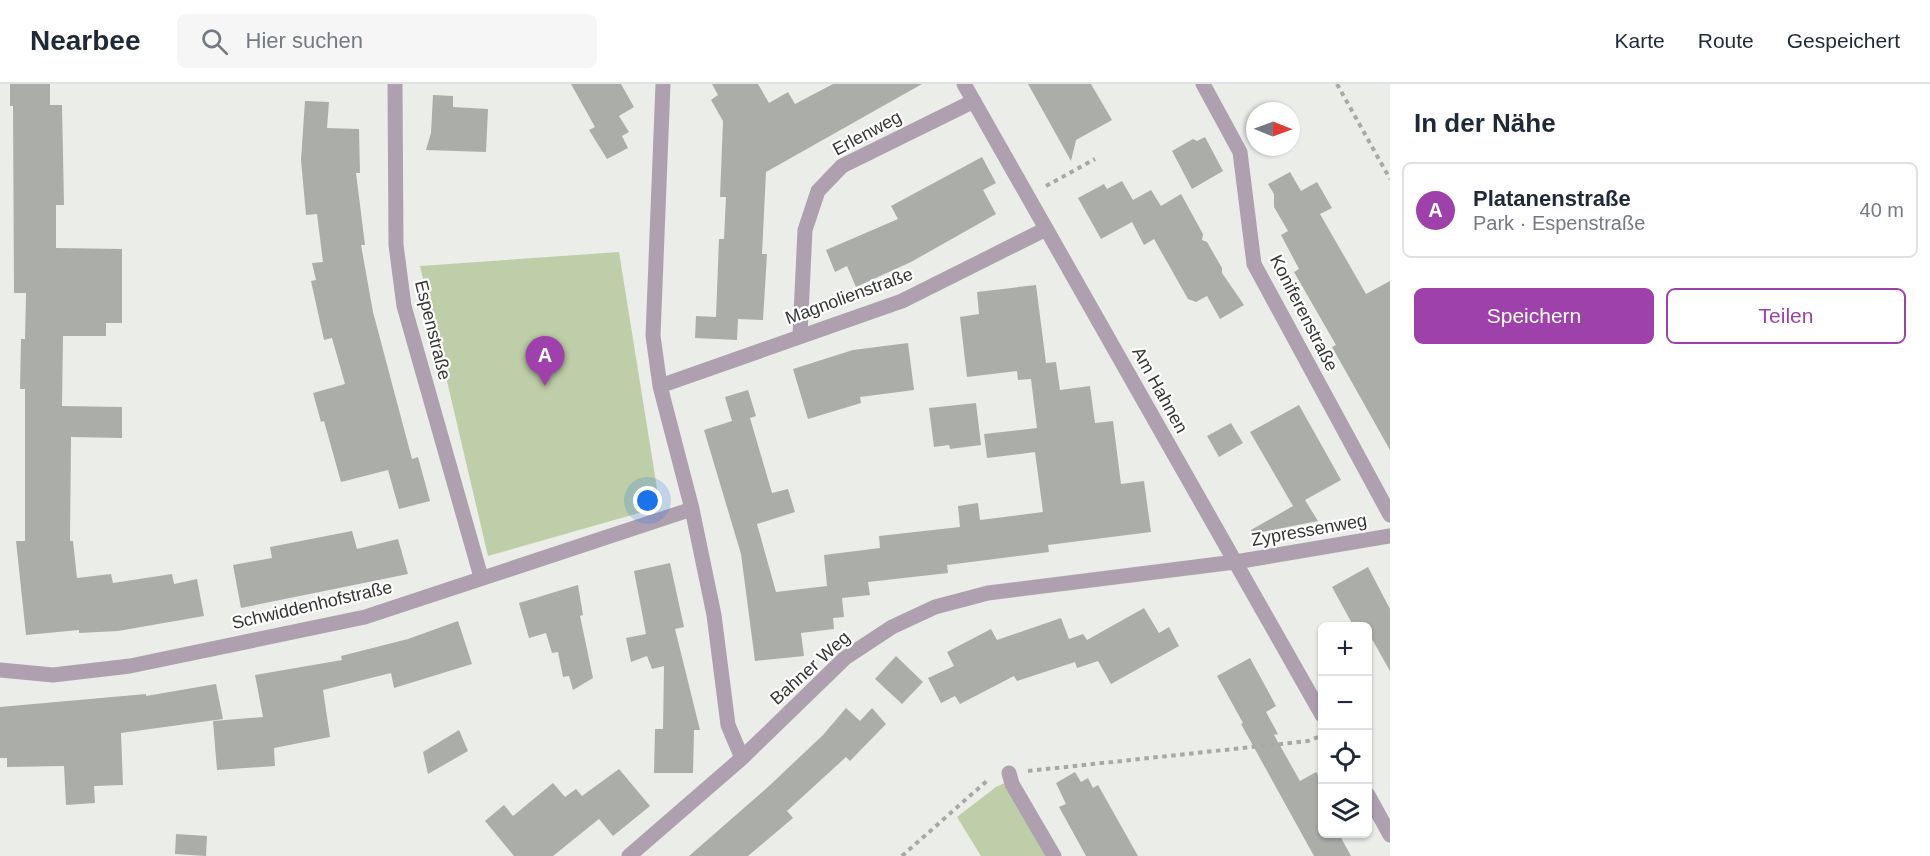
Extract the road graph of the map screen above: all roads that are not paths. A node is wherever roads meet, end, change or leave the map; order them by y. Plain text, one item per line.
1 (395, 84) edge
2 (663, 84) edge
3 (964, 84) edge
4 (1203, 84) edge
5 (974, 101) junction
6 (1046, 229) junction
7 (800, 335) junction
8 (660, 386) junction
9 (693, 509) junction
10 (1390, 515) edge
11 (1390, 536) edge
12 (1235, 562) junction
13 (481, 578) junction
14 (0, 670) edge
15 (1318, 706) edge
16 (742, 758) junction
17 (1009, 773) road end
18 (1372, 802) edge
19 (1390, 835) edge
20 (628, 856) edge
21 (1054, 856) edge

1 - 13 street, Espenstraße
2 - 8 street
3 - 5 street, Am Hahnen
4 - 10 street, Koniferenstraße
5 - 6 street, Am Hahnen
5 - 7 street, Erlenweg
6 - 7 street, Magnolienstraße
6 - 12 street, Am Hahnen
7 - 8 street, Magnolienstraße
8 - 9 street
9 - 13 street, Schwiddenhofstraße
9 - 16 street
11 - 12 street, Zypressenweg
12 - 15 street, Am Hahnen
12 - 16 street, Bahner Weg
13 - 14 street, Schwiddenhofstraße
16 - 20 street, Bahner Weg
17 - 21 street
18 - 19 street

